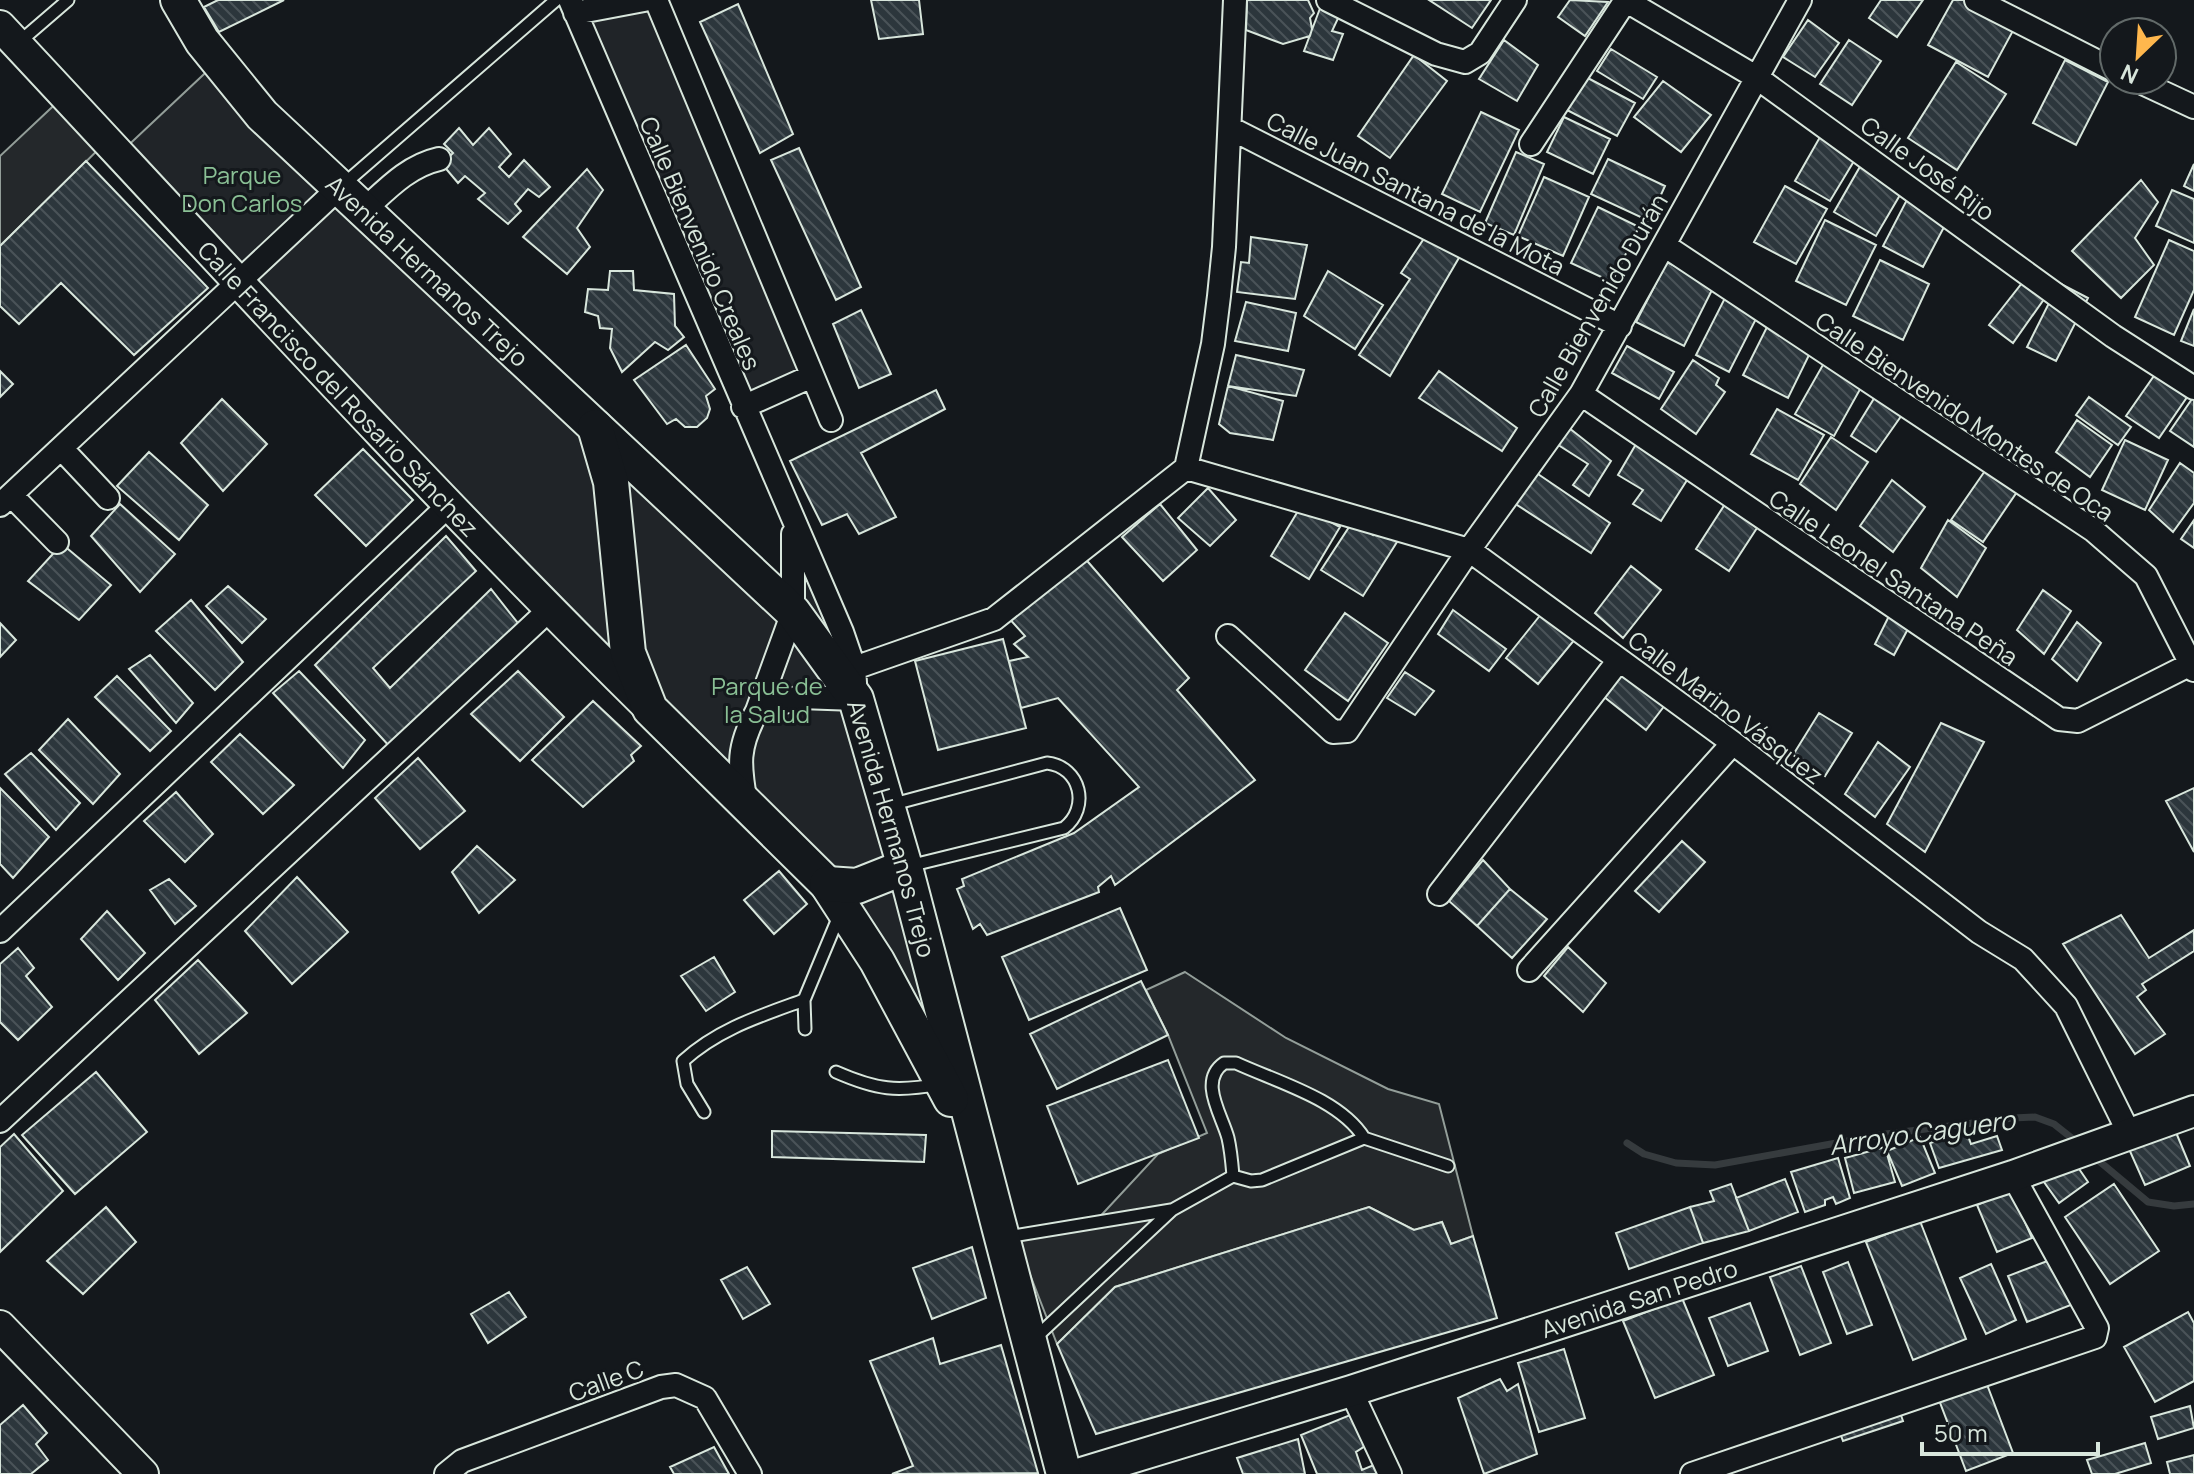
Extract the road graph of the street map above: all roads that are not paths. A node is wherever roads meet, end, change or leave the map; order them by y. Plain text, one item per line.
1 (68, 0) edge
2 (178, 0) edge
3 (644, 0) edge
4 (656, 0) edge
5 (1235, 0) edge
6 (1328, 0) edge
7 (1515, 0) edge
8 (1625, 0) edge
9 (1800, 0) edge
10 (1976, 0) edge
11 (567, 4) edge
12 (9, 35) edge
13 (2098, 62) edge
14 (1756, 77) junction
15 (2170, 96) edge
16 (2194, 107) edge
17 (1230, 128) junction
18 (1531, 144) dead end
19 (439, 159) dead end
20 (352, 199) junction
21 (1664, 245) junction
22 (239, 283) junction
23 (1620, 326) junction
24 (812, 376) junction
25 (2194, 388) edge
26 (1581, 394) junction
27 (743, 407) junction
28 (831, 420) dead end
29 (594, 426) junction
30 (61, 448) junction
31 (1186, 468) junction
32 (108, 498) dead end
33 (5, 500) edge
34 (449, 505) junction
35 (785, 506) junction
36 (57, 542) dead end
37 (1469, 550) junction
38 (549, 610) junction
39 (793, 612) junction
40 (1228, 636) dead end
41 (1619, 660) junction
42 (2192, 667) edge
43 (849, 680) junction
44 (650, 709) junction
45 (757, 711) junction
46 (1733, 743) junction
47 (887, 805) junction
48 (746, 806) junction
49 (905, 867) junction
50 (1439, 894) dead end
51 (835, 896) junction
52 (0, 931) edge
53 (1529, 970) dead end
54 (804, 1000) junction
55 (805, 1029) dead end
56 (836, 1072) dead end
57 (942, 1084) junction
58 (2194, 1111) edge
59 (704, 1112) dead end
60 (0, 1121) edge
61 (1364, 1138) junction
62 (2115, 1138) junction
63 (976, 1141) junction
64 (1448, 1166) dead end
65 (1233, 1176) junction
66 (2013, 1176) junction
67 (1172, 1210) junction
68 (1001, 1238) junction
69 (0, 1326) edge
70 (1029, 1344) junction
71 (1351, 1391) junction
72 (143, 1474) edge
73 (446, 1474) edge
74 (750, 1474) edge
75 (1064, 1474) edge
76 (1078, 1474) edge
77 (1390, 1474) edge
78 (1692, 1474) edge

1 - 12 lane
2 - 20 main road, Avenida Hermanos Trejo
3 - 11 street
4 - 24 street
5 - 17 street
6 - 7 street
8 - 14 street, Calle José Rijo
8 - 18 street
9 - 14 street, Calle Bienvenido Durán
10 - 13 street
11 - 20 lane
11 - 27 street, Calle Bienvenido Creales
12 - 22 street, Calle Francisco del Rosario Sánchez
14 - 21 street, Calle Bienvenido Durán
14 - 25 street, Calle José Rijo
15 - 16 street
17 - 23 street, Calle Juan Santana de la Mota
17 - 31 street
19 - 20 street
20 - 22 street
20 - 29 main road, Avenida Hermanos Trejo
21 - 23 street, Calle Bienvenido Durán
21 - 42 street, Calle Bienvenido Montes de Oca
22 - 30 street
22 - 34 street, Calle Francisco del Rosario Sánchez
23 - 26 street, Calle Bienvenido Durán
24 - 27 street
24 - 28 street
26 - 37 street, Calle Bienvenido Durán
26 - 42 street, Calle Leonel Santana Peña
27 - 35 street, Calle Bienvenido Creales
29 - 39 main road, Avenida Hermanos Trejo
29 - 44 main road, Avenida Hermanos Trejo
30 - 32 street
30 - 33 street
31 - 37 street, Calle Marino Vásquez
31 - 43 street
33 - 36 street
34 - 38 street, Calle Francisco del Rosario Sánchez
34 - 52 street
35 - 39 street, Calle Bienvenido Creales
35 - 43 street, Calle Bienvenido Creales
37 - 40 street, Calle Bienvenido Durán
37 - 41 street, Calle Marino Vásquez
38 - 44 street, Calle Francisco del Rosario Sánchez
38 - 60 street
39 - 43 main road, Avenida Hermanos Trejo
39 - 45 street, Calle Bienvenido Creales
41 - 46 street, Calle Marino Vásquez
41 - 50 street
43 - 45 street
43 - 47 main road, Avenida Hermanos Trejo
44 - 48 main road, Avenida Hermanos Trejo
45 - 48 street, Calle Bienvenido Creales
46 - 53 street
46 - 62 street, Calle Marino Vásquez
47 - 49 main road, Avenida Hermanos Trejo
47 - 49 lane
48 - 51 main road, Avenida Hermanos Trejo
49 - 51 main road
49 - 63 main road, Avenida Hermanos Trejo
51 - 54 lane
51 - 57 main road, Avenida Hermanos Trejo
54 - 55 lane
54 - 59 lane
56 - 57 lane
57 - 63 main road, Avenida Hermanos Trejo
58 - 62 street, Avenida San Pedro
61 - 64 lane
61 - 65 lane
61 - 65 lane
62 - 66 street, Avenida San Pedro
63 - 68 main road, Avenida Hermanos Trejo
65 - 67 lane
66 - 71 street, Avenida San Pedro
66 - 78 street
67 - 68 lane
67 - 70 lane
68 - 70 main road, Avenida Hermanos Trejo
69 - 72 street
70 - 75 main road, Avenida Hermanos Trejo
71 - 76 street, Avenida San Pedro
71 - 77 street
73 - 74 street, Calle C

